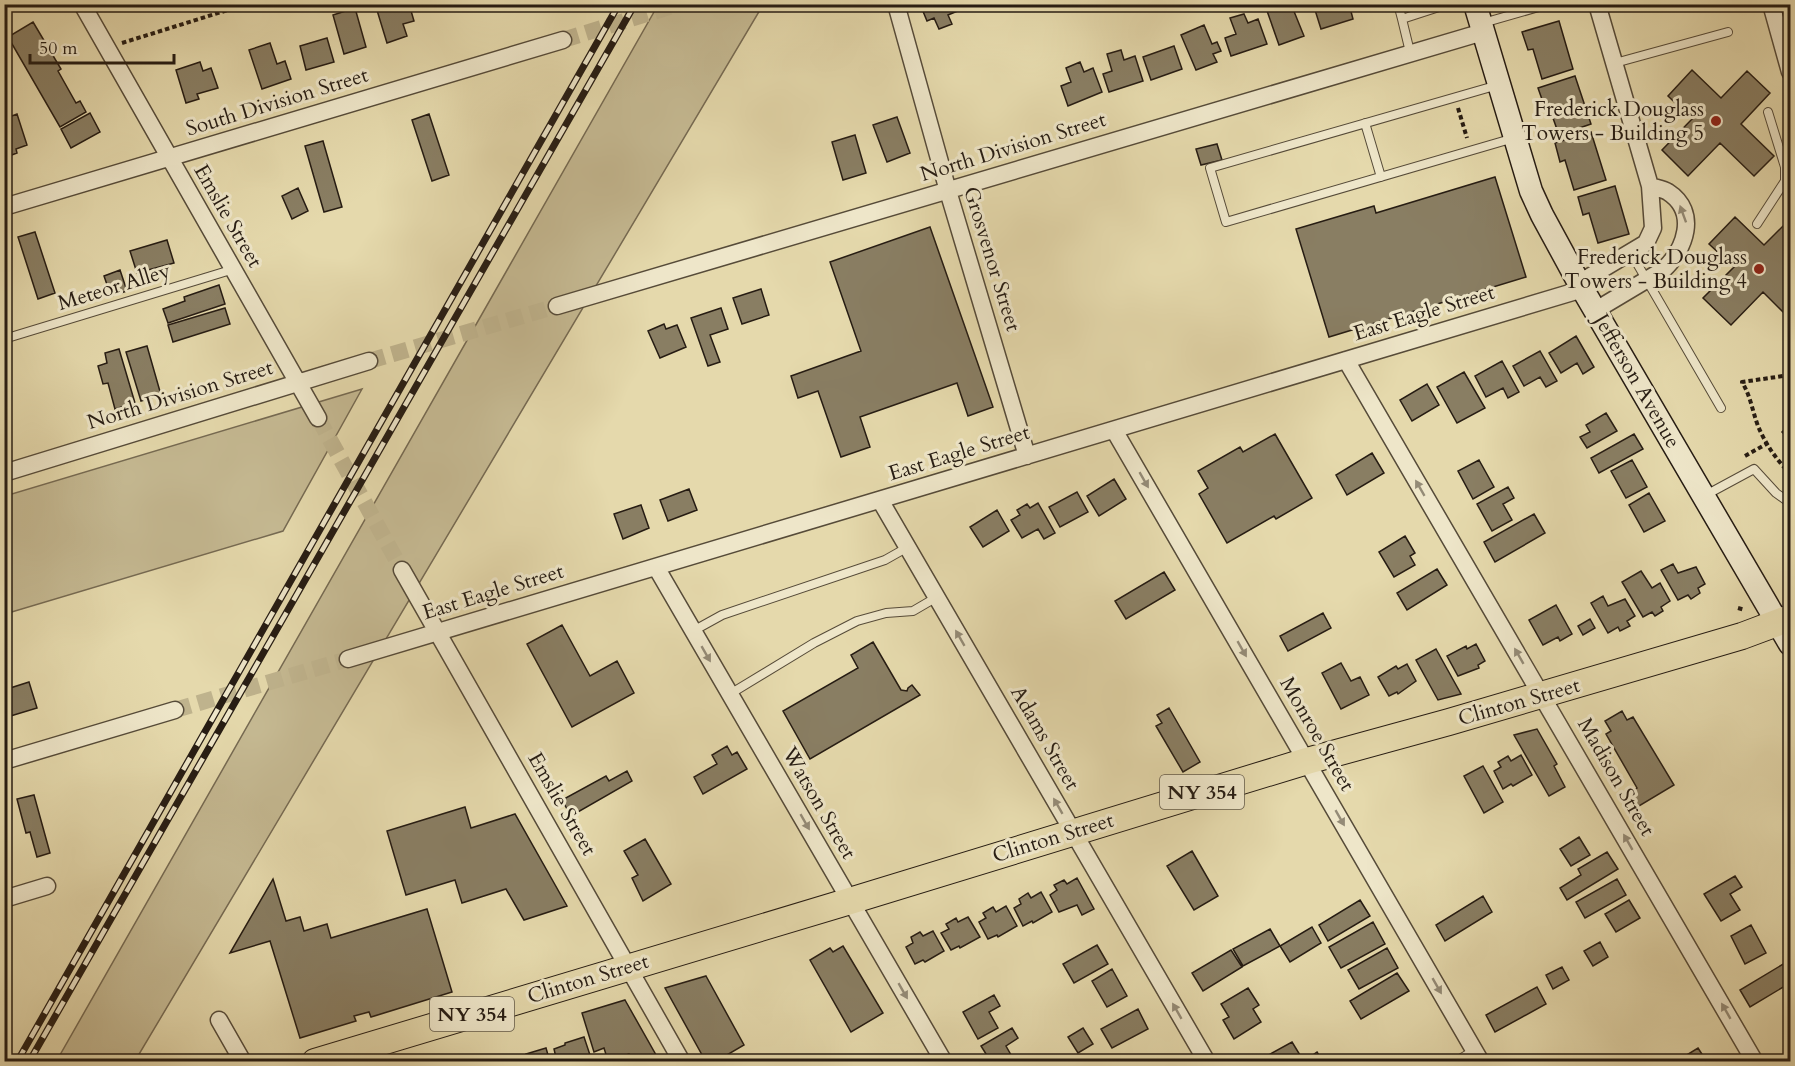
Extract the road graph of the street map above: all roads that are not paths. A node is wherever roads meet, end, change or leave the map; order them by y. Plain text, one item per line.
1 (82, 4) edge
2 (896, 4) edge
3 (1398, 4) edge
4 (1438, 4) edge
5 (1549, 4) edge
6 (1597, 4) edge
7 (1771, 4) edge
8 (1402, 19) junction
9 (1479, 20) edge
10 (1728, 32) dead end
11 (563, 40) tunnel mouth
12 (1410, 52) junction
13 (1615, 63) junction
14 (1791, 72) edge
15 (1499, 85) junction
16 (1768, 112) dead end
17 (1365, 123) junction
18 (1515, 138) junction
19 (169, 158) junction
20 (1788, 166) edge
21 (1381, 177) junction
22 (1650, 186) junction
23 (948, 191) junction
24 (4, 207) edge
25 (1756, 224) dead end
26 (1631, 253) junction
27 (234, 269) junction
28 (1647, 280) junction
29 (1581, 286) junction
30 (556, 306) tunnel mouth
31 (1596, 310) junction
32 (4, 339) edge
33 (1346, 360) junction
34 (369, 361) tunnel mouth
35 (298, 382) junction
36 (1721, 408) dead end
37 (318, 418) tunnel mouth
38 (1114, 430) junction
39 (1027, 456) junction
40 (4, 473) edge
41 (1704, 496) junction
42 (880, 500) junction
43 (1791, 503) edge
44 (908, 547) junction
45 (656, 567) junction
46 (402, 570) tunnel mouth
47 (937, 597) junction
48 (1786, 628) edge
49 (693, 631) junction
50 (438, 632) junction
51 (348, 659) tunnel mouth
52 (730, 694) junction
53 (1542, 695) junction
54 (175, 710) tunnel mouth
55 (4, 761) edge
56 (1306, 761) junction
57 (1073, 832) junction
58 (47, 886) dead end
59 (4, 899) edge
60 (850, 901) junction
61 (628, 967) junction
62 (219, 1020) dead end
63 (1478, 1056) edge
64 (243, 1062) edge
65 (315, 1062) edge
66 (682, 1062) edge
67 (944, 1062) edge
68 (1207, 1062) edge
69 (1455, 1062) edge
70 (1755, 1062) edge

1 - 19 street, Emslie Street
2 - 23 street, Grosvenor Street
3 - 8 lane
4 - 8 lane
5 - 9 lane
6 - 13 street, East Eagle Street
7 - 14 street
8 - 12 lane
9 - 12 street, North Division Street
9 - 15 street, Jefferson Avenue
10 - 13 lane
11 - 19 street, South Division Street
12 - 23 street, North Division Street
13 - 22 street, East Eagle Street
15 - 17 lane
15 - 18 street, Jefferson Avenue
16 - 20 lane
17 - 21 lane
17 - 21 lane
18 - 21 lane
18 - 29 street, Jefferson Avenue
19 - 24 street, South Division Street
19 - 27 street, Emslie Street
20 - 25 lane
22 - 26 street, East Eagle Street
28 -> 22 street
23 - 30 street, North Division Street
23 - 39 street, Grosvenor Street
26 - 28 lane
26 - 29 street, East Eagle Street
27 - 32 lane, Meteor Alley
27 - 35 street, Emslie Street
28 - 31 street
28 - 36 lane
29 - 31 street, Jefferson Avenue
29 - 33 street, East Eagle Street
31 - 41 street, Jefferson Avenue
33 - 38 street, East Eagle Street
53 -> 33 street, Madison Street
34 - 35 street, North Division Street
35 - 37 street, Emslie Street
35 - 40 street, North Division Street
38 - 39 street, East Eagle Street
38 -> 56 street, Monroe Street
39 - 42 street, East Eagle Street
41 - 43 lane
41 - 48 street, Jefferson Avenue
42 - 44 street, Adams Street
42 - 45 street, East Eagle Street
44 - 47 street, Adams Street
44 - 49 lane
45 - 49 street, Watson Street
45 - 50 street, East Eagle Street
46 - 50 street, Emslie Street
47 - 52 lane
57 -> 47 street, Adams Street
48 - 53 main road, Clinton Street / NY 354
49 -> 52 street, Watson Street
50 - 51 street, East Eagle Street
50 - 61 street, Emslie Street
52 -> 60 street, Watson Street
53 - 56 main road, Clinton Street / NY 354
70 -> 53 street, Madison Street
54 - 55 street
56 - 57 main road, Clinton Street / NY 354
56 -> 63 street, Monroe Street
57 - 60 main road, Clinton Street / NY 354
68 -> 57 street, Adams Street
58 - 59 street
60 - 61 main road, Clinton Street / NY 354
60 -> 67 street, Watson Street
61 - 65 main road, Clinton Street / NY 354
61 - 66 street, Emslie Street
62 - 64 street
63 - 69 lane

